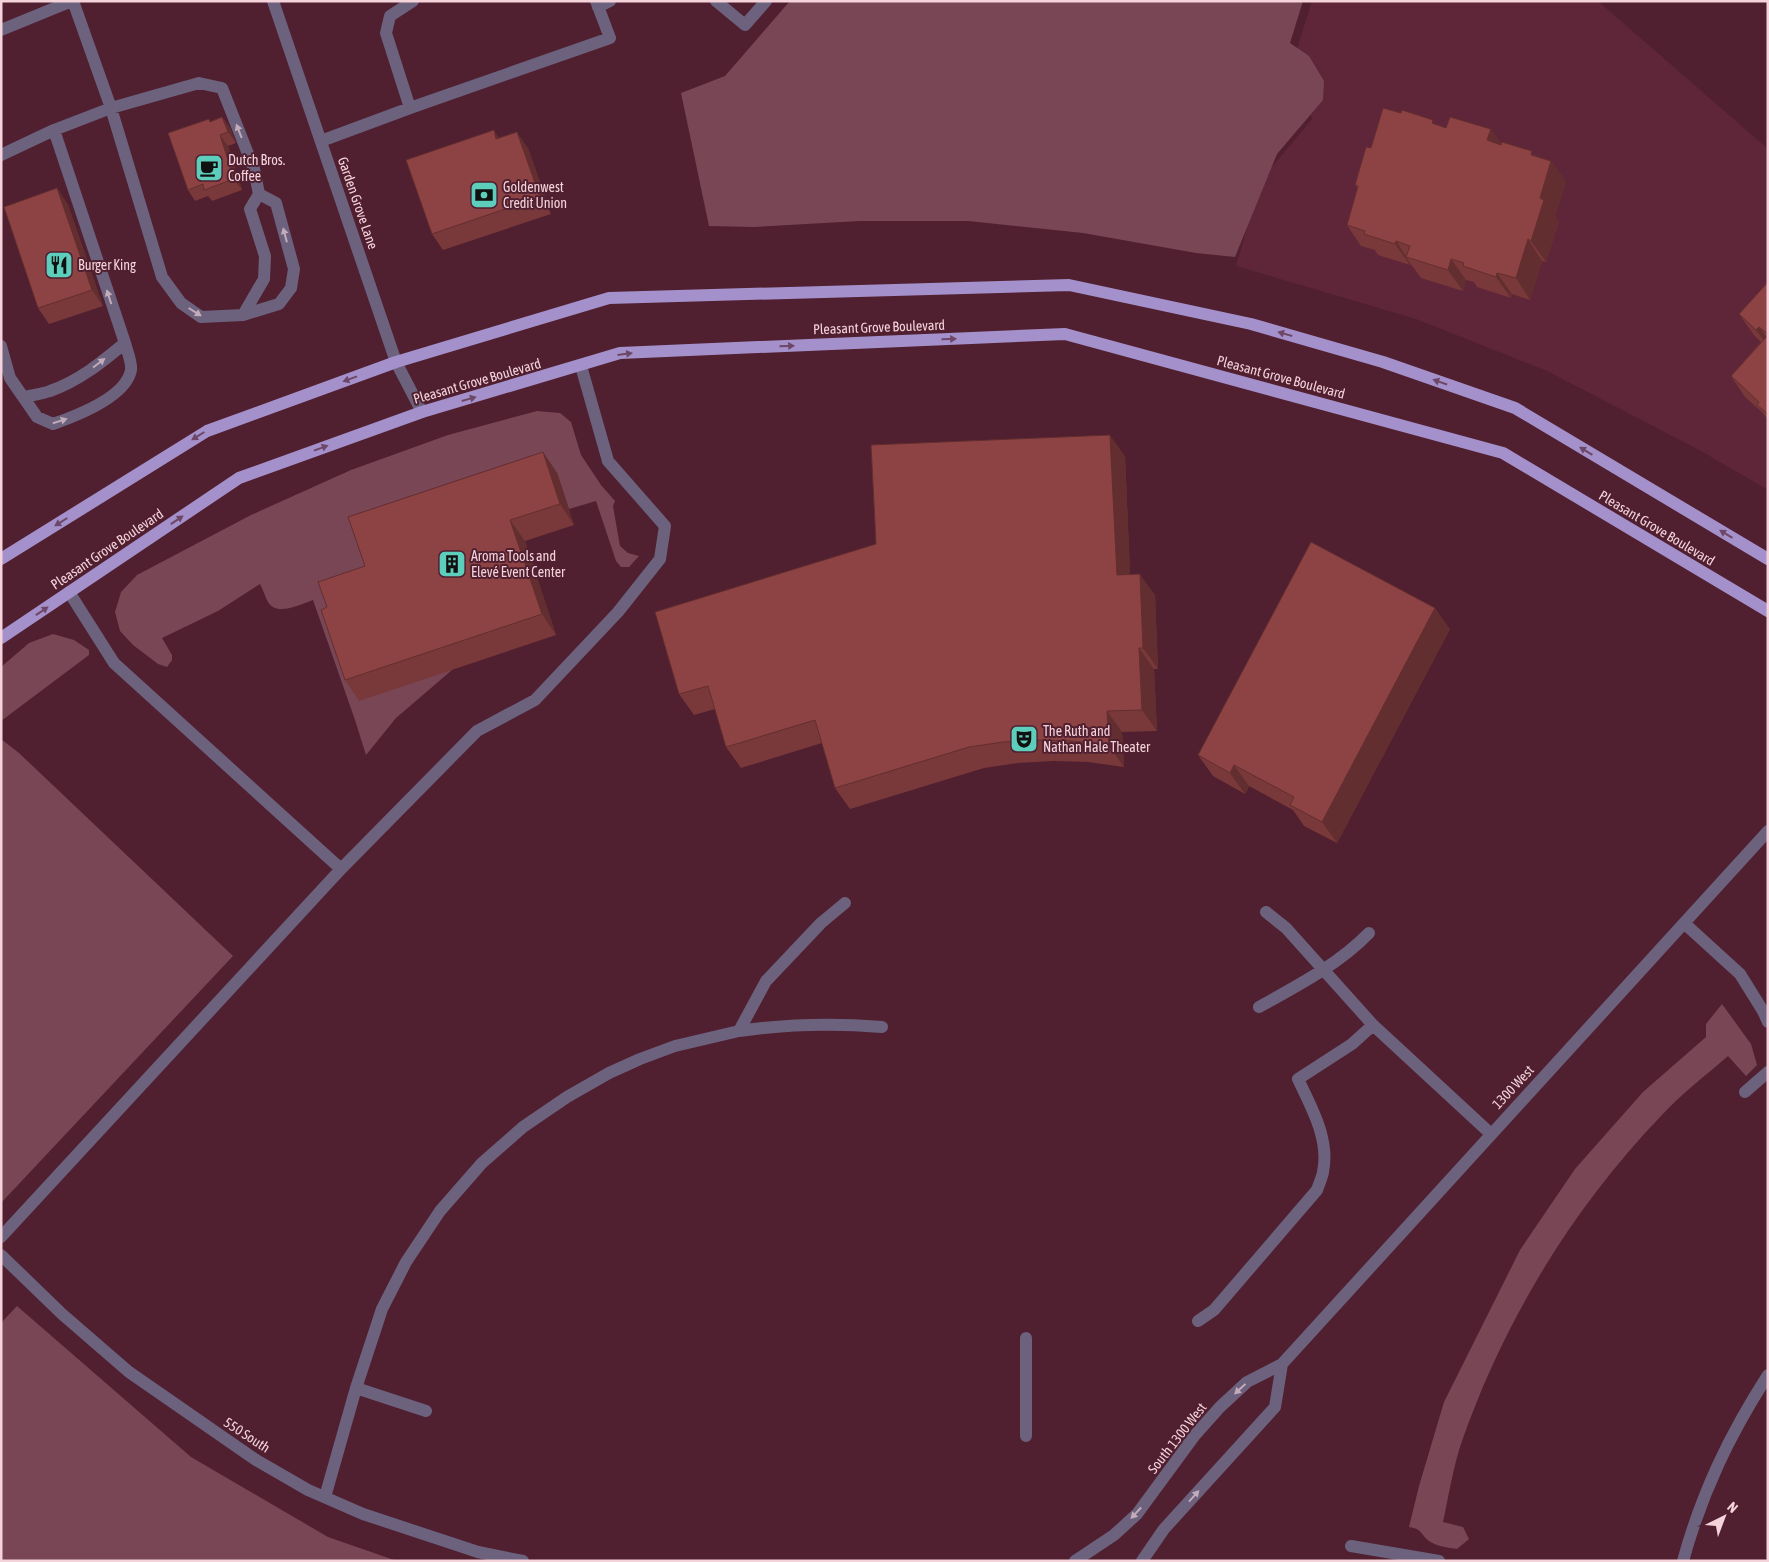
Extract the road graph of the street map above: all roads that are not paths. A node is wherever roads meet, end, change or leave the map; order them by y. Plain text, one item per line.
1 (72, 1) edge
2 (273, 1) edge
3 (413, 1) edge
4 (610, 1) edge
5 (716, 1) edge
6 (766, 1) edge
7 (597, 4) edge
8 (1, 30) edge
9 (111, 108) junction
10 (410, 108) junction
11 (54, 130) junction
12 (321, 140) junction
13 (1, 154) edge
14 (259, 194) junction
15 (243, 315) junction
16 (125, 343) junction
17 (1, 346) edge
18 (396, 362) junction
19 (581, 366) junction
20 (24, 397) junction
21 (422, 412) junction
22 (1768, 559) edge
23 (1, 560) edge
24 (69, 592) junction
25 (1768, 611) edge
26 (1, 638) edge
27 (1768, 831) edge
28 (341, 870) junction
29 (845, 903) dead end
30 (1266, 912) dead end
31 (1684, 923) junction
32 (1369, 933) dead end
33 (1324, 968) junction
34 (1259, 1007) dead end
35 (1768, 1022) edge
36 (1373, 1025) junction
37 (882, 1027) dead end
38 (739, 1031) junction
39 (1768, 1072) edge
40 (1745, 1092) dead end
41 (1491, 1134) junction
42 (1, 1237) edge
43 (1, 1255) edge
44 (1198, 1321) dead end
45 (1026, 1338) dead end
46 (1282, 1364) junction
47 (1768, 1375) edge
48 (356, 1388) junction
49 (426, 1411) dead end
50 (1026, 1436) dead end
51 (325, 1497) junction
52 (1350, 1546) dead end
53 (522, 1561) edge
54 (1075, 1561) edge
55 (1142, 1561) edge
56 (1439, 1561) edge
57 (1683, 1561) edge

1 - 8 street
1 - 9 street
2 - 12 street, Garden Grove Lane
3 - 10 street
4 - 7 street
5 - 6 street
7 - 10 street
9 - 11 street
14 -> 9 street
9 -> 15 street
10 - 12 street
11 - 13 street
16 -> 11 street
12 - 18 street, Garden Grove Lane
14 - 15 street
15 -> 14 street
20 -> 16 street
20 -> 16 street
17 - 20 street
18 - 21 street, Garden Grove Lane
22 -> 18 main road
18 -> 23 main road
21 -> 19 main road, Pleasant Grove Boulevard
19 -> 25 main road, Pleasant Grove Boulevard
19 - 28 street
24 -> 21 main road, Pleasant Grove Boulevard
26 -> 24 main road, Pleasant Grove Boulevard
24 - 28 street
27 - 31 street, 1300 West
28 - 42 street
29 - 38 street
30 - 33 street
31 - 35 street
31 - 41 street, 1300 West
32 - 33 street
33 - 34 street
33 - 36 street
36 - 41 street
36 - 44 street
37 - 38 street
38 - 48 street
39 - 40 street
41 - 46 street, 1300 West
43 - 51 street, 550 South
45 - 50 street
46 -> 54 street, South 1300 West
55 -> 46 street
47 - 57 street
48 - 49 street
48 - 51 street
51 - 53 street, 550 South
52 - 56 street

